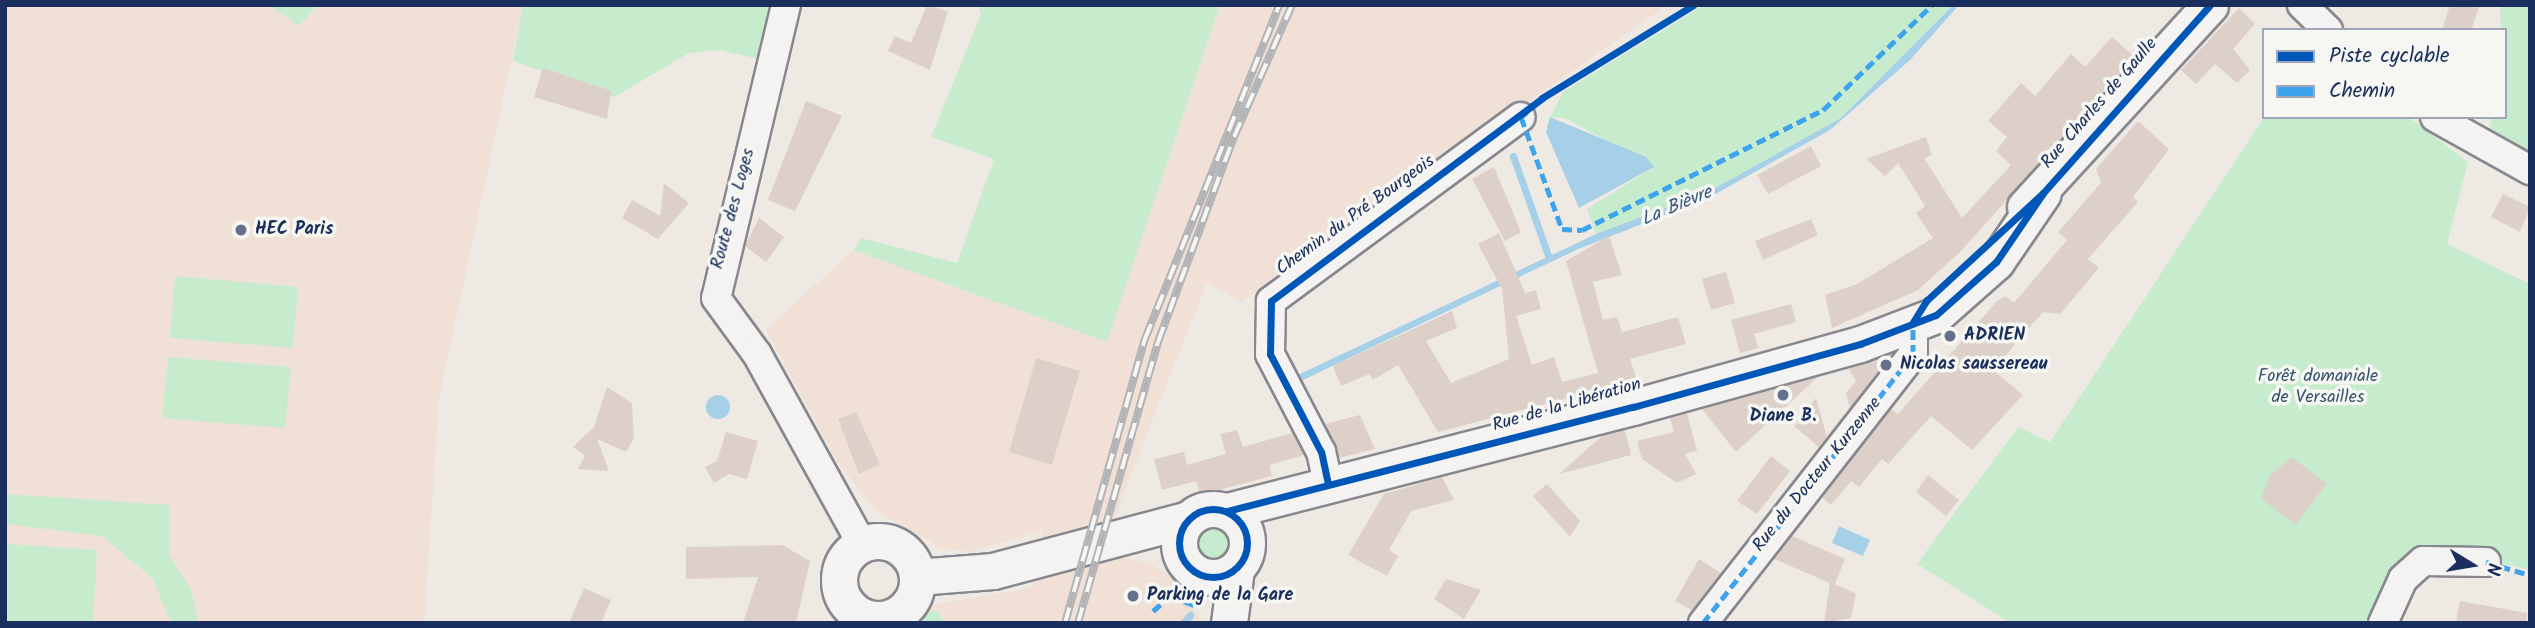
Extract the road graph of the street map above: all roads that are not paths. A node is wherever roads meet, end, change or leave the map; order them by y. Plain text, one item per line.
1 (786, 5) edge
2 (2210, 5) edge
3 (2224, 5) edge
4 (2302, 5) edge
5 (2326, 28) edge
6 (2156, 70) junction
7 (1521, 117) dead end
8 (2439, 119) edge
9 (2530, 170) edge
10 (1913, 322) junction
11 (1318, 487) junction
12 (1227, 511) junction
13 (1188, 519) junction
14 (1097, 543) junction
15 (862, 544) junction
16 (1242, 554) junction
17 (2486, 562) dead end
18 (1190, 566) junction
19 (917, 577) junction
20 (846, 616) edge
21 (1216, 623) edge
22 (1229, 623) edge
23 (1703, 623) edge
24 (2383, 623) edge

1 - 15 street, Route des Loges
2 - 6 main road, Rue Charles de Gaulle
3 - 6 main road, Rue Charles de Gaulle
4 - 5 street
6 - 10 main road, Rue Charles de Gaulle
7 - 11 street, Chemin du Pré Bourgeois
8 - 9 street
10 - 11 main road, Rue de la Libération
10 - 23 street, Rue du Docteur Kurzenne
11 - 12 main road, Rue de la Libération
11 - 16 main road, Rue de la Libération
12 - 13 main road
12 - 16 main road
13 - 14 main road
13 - 18 main road
14 - 18 main road
14 - 19 main road
15 - 19 main road
15 - 20 main road
16 - 18 main road
16 - 22 main road
17 - 24 street
18 - 21 main road
19 - 20 main road

